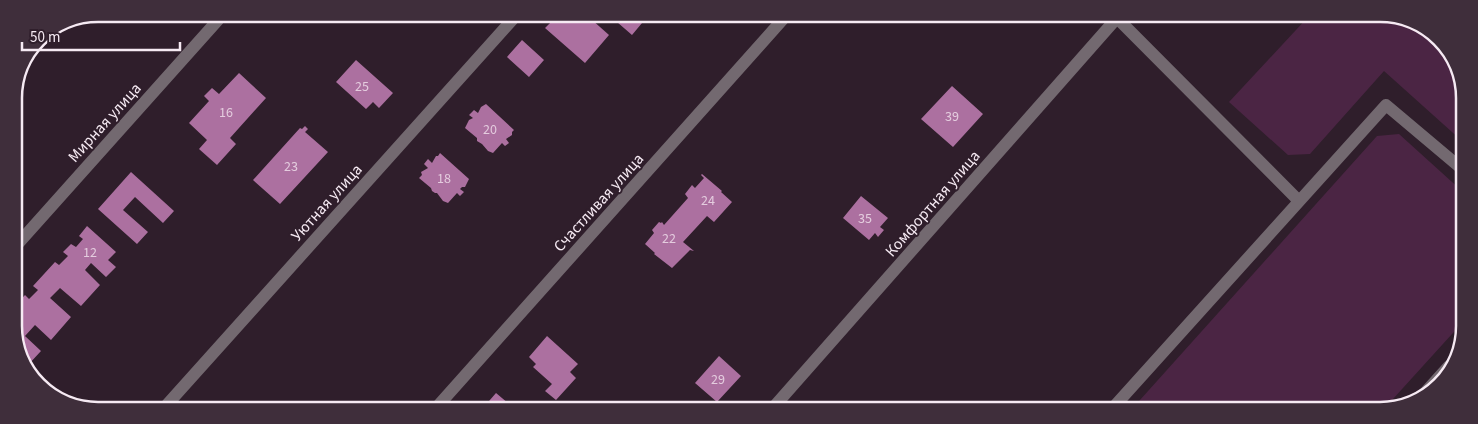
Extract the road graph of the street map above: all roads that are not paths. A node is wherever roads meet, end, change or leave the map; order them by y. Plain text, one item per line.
1 (216, 22) edge
2 (510, 22) edge
3 (780, 22) edge
4 (1112, 22) edge
5 (1120, 22) edge
6 (1456, 164) edge
7 (1299, 201) junction
8 (23, 238) edge
9 (779, 401) edge
10 (1119, 401) edge
11 (169, 402) edge
12 (442, 402) edge

1 - 8 street, Мирная улица
2 - 11 street, Уютная улица
3 - 12 street, Счастливая улица
4 - 9 street, Комфортная улица
5 - 7 street
6 - 7 street
7 - 10 street

